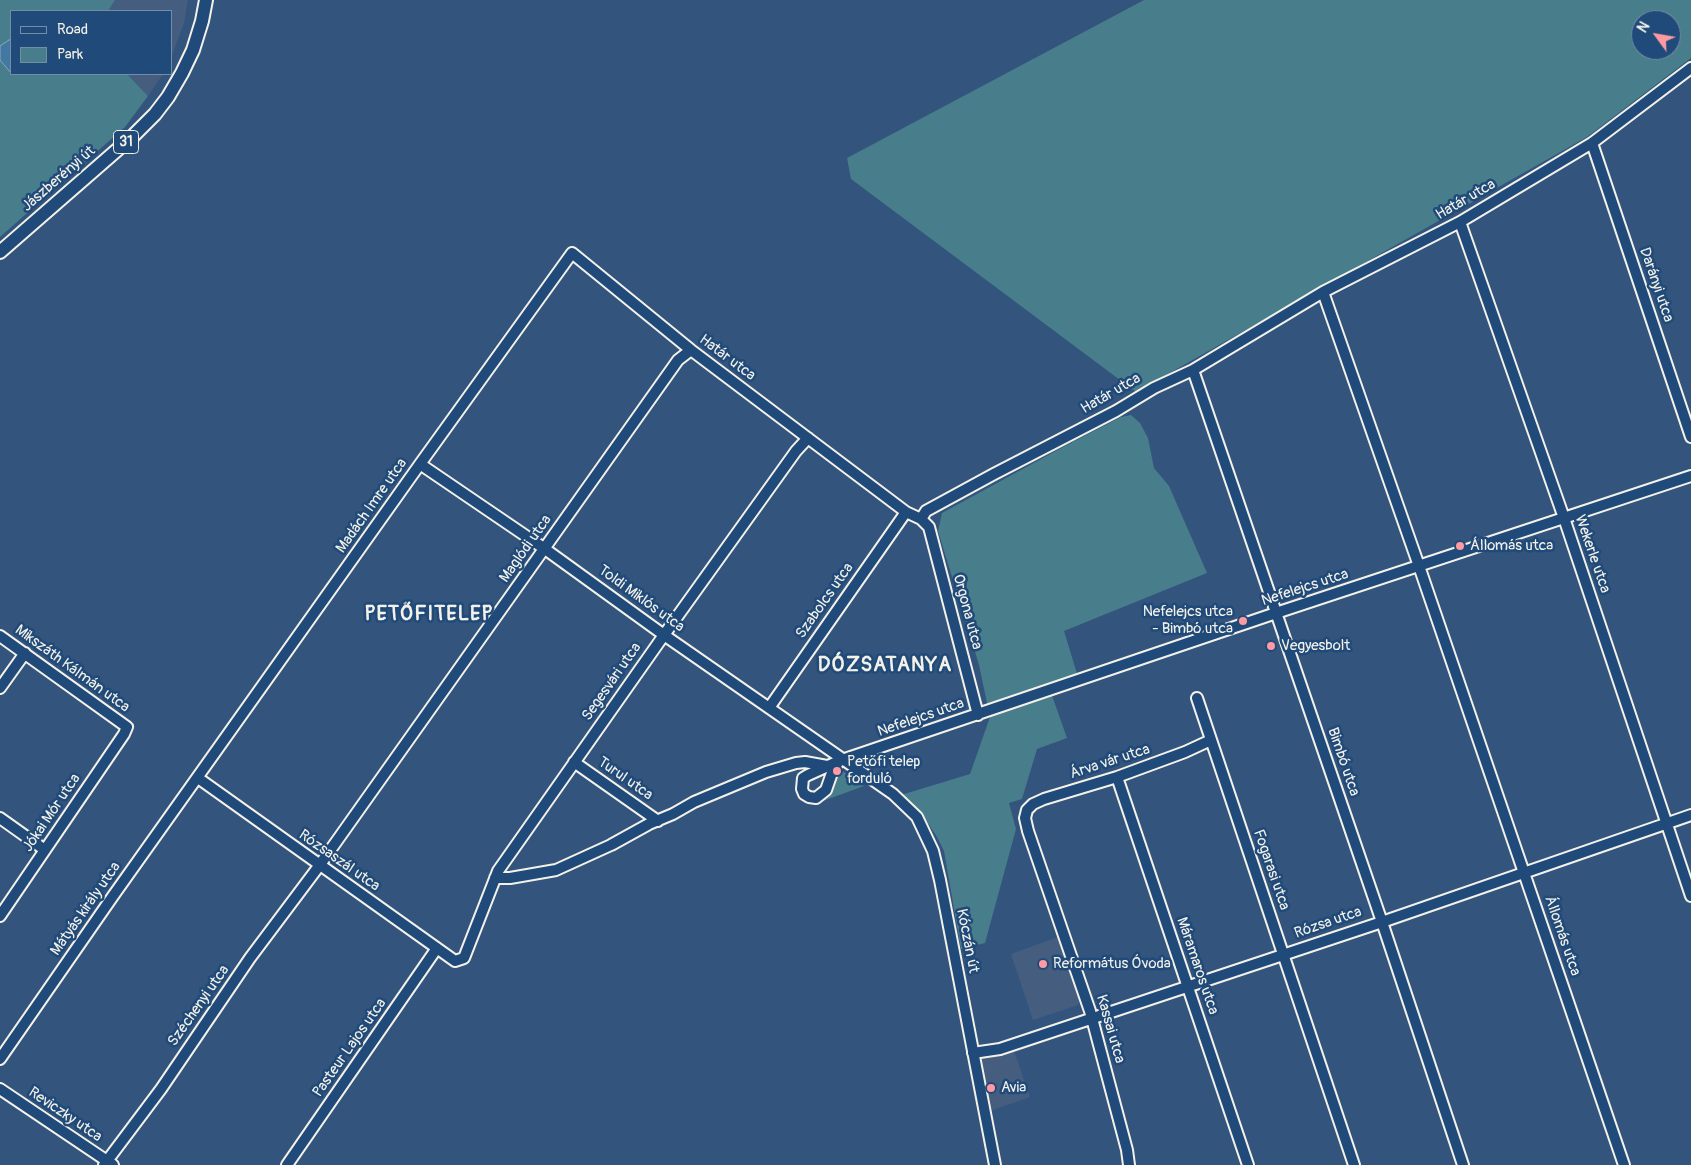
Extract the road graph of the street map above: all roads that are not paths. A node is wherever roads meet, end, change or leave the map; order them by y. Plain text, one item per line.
1 (206, 0) edge
2 (1691, 68) edge
3 (1592, 143) junction
4 (1460, 222) junction
5 (0, 252) edge
6 (572, 253) joint
7 (1323, 292) junction
8 (691, 350) junction
9 (1193, 370) junction
10 (1691, 437) edge
11 (808, 438) junction
12 (420, 464) junction
13 (1691, 476) edge
14 (906, 512) junction
15 (1564, 518) junction
16 (921, 519) junction
17 (545, 549) junction
18 (1419, 566) junction
19 (1276, 614) junction
20 (664, 635) junction
21 (0, 636) edge
22 (24, 653) junction
23 (0, 688) edge
24 (1197, 698) dead end
25 (769, 708) junction
26 (978, 715) junction
27 (127, 727) joint
28 (1211, 740) junction
29 (574, 762) junction
30 (838, 762) junction
31 (198, 778) junction
32 (1117, 778) junction
33 (1691, 815) edge
34 (0, 818) edge
35 (1025, 818) joint
36 (658, 820) junction
37 (1666, 823) junction
38 (45, 850) junction
39 (319, 866) junction
40 (1524, 874) junction
41 (495, 878) junction
42 (1691, 896) edge
43 (0, 916) edge
44 (1382, 922) junction
45 (437, 948) junction
46 (1284, 954) junction
47 (464, 958) joint
48 (1188, 986) junction
49 (1092, 1017) junction
50 (973, 1053) junction
51 (0, 1059) edge
52 (0, 1089) edge
53 (108, 1164) edge
54 (287, 1165) edge
55 (995, 1165) edge
56 (1129, 1165) edge
57 (1248, 1165) edge
58 (1354, 1165) edge
59 (1463, 1165) edge
60 (1624, 1165) edge

1 - 5 main road, Jászberényi út / 31
2 - 3 street, Határ utca
3 - 4 street, Határ utca
3 - 10 street, Darányi utca
4 - 7 street, Határ utca
4 - 15 street, Wekerle utca
6 - 8 street, Határ utca
6 - 12 street, Madách Imre utca
7 - 9 street, Határ utca
7 - 18 street, Állomás utca
8 - 11 street, Határ utca
8 - 17 street, Maglódi utca
9 - 16 street, Határ utca
9 - 19 street, Bimbó utca
11 - 14 street, Határ utca
11 - 20 street, Segesvári utca
12 - 17 street, Toldi Miklós utca
12 - 31 street, Madách Imre utca
13 - 15 street, Nefelejcs utca
14 - 16 street, Határ utca
14 - 25 street, Szabolcs utca
15 - 18 street, Nefelejcs utca
15 - 37 street, Wekerle utca
16 - 26 street, Orgona utca
17 - 20 street, Toldi Miklós utca
17 - 39 street, Maglódi utca
18 - 19 street, Nefelejcs utca
18 - 40 street, Állomás utca
19 - 26 street, Nefelejcs utca
19 - 44 street, Bimbó utca
20 - 25 street, Toldi Miklós utca
20 - 29 street, Segesvári utca
21 - 22 street, Mikszáth Kálmán utca
22 - 23 street
22 - 27 street, Mikszáth Kálmán utca
24 - 28 street, Fogarasi utca
25 - 30 street, Toldi Miklós utca
26 - 30 street, Nefelejcs utca
27 - 38 street, Jókai Mór utca
28 - 32 street, Árva vár utca
28 - 46 street, Fogarasi utca
29 - 36 street, Turul utca
29 - 41 street, Segesvári utca
30 - 36 street
30 - 50 street, Kóczán út
31 - 39 street, Rózsaszál utca
31 - 51 street, Mátyás király utca
32 - 35 street, Árva vár utca
32 - 48 street, Máramaros utca
33 - 37 street, Rózsa utca
34 - 38 street
35 - 49 street, Kassai utca
36 - 41 street
37 - 40 street, Rózsa utca
37 - 42 street, Wekerle utca
38 - 43 street, Jókai Mór utca
39 - 45 street, Rózsaszál utca
39 - 53 street, Széchenyi utca
40 - 44 street, Rózsa utca
40 - 60 street, Állomás utca
41 - 47 street, Segesvári utca
44 - 46 street, Rózsa utca
44 - 59 street, Bimbó utca
45 - 47 street, Rózsaszál utca
45 - 54 street, Pasteur Lajos utca
46 - 48 street, Rózsa utca
46 - 58 street, Fogarasi utca
48 - 49 street, Rózsa utca
48 - 57 street, Máramaros utca
49 - 50 street, Rózsa utca
49 - 56 street, Kassai utca
50 - 55 street, Kóczán út
52 - 53 street, Reviczky utca

